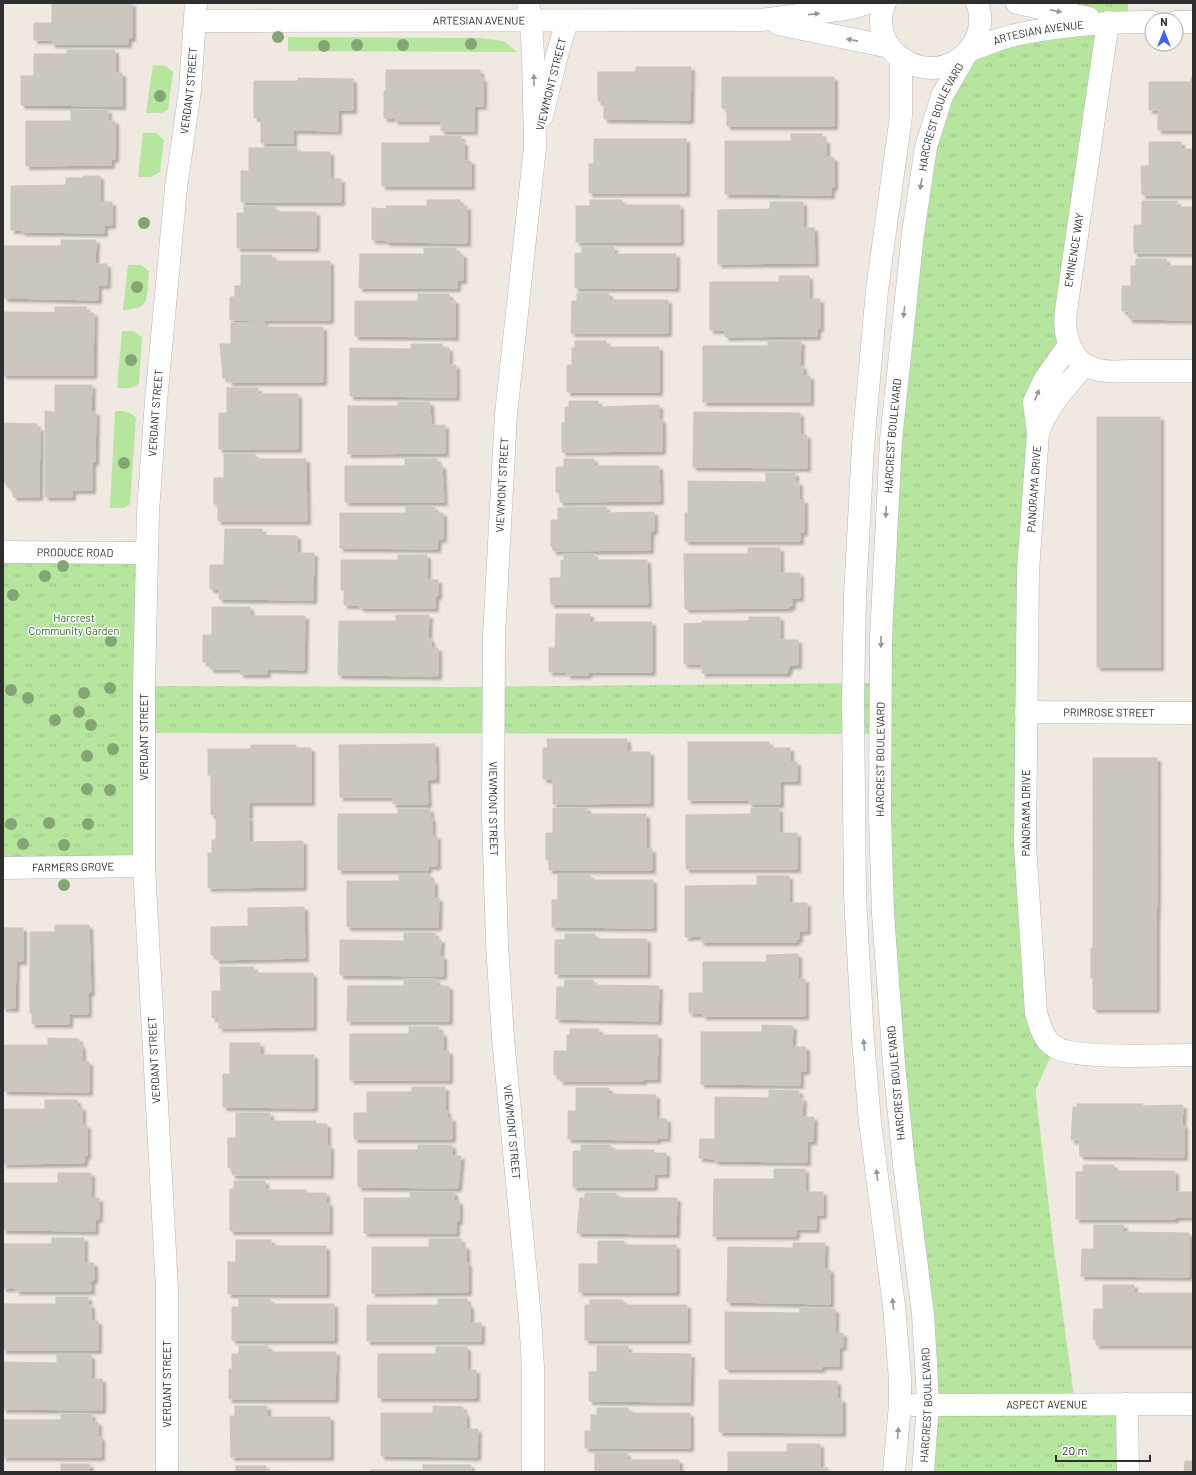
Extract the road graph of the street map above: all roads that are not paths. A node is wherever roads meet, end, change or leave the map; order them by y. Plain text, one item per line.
1 (867, 3) edge
2 (885, 3) edge
3 (977, 3) edge
4 (1017, 3) edge
5 (196, 12) edge
6 (504, 12) edge
7 (529, 12) edge
8 (761, 20) junction
9 (567, 21) junction
10 (1108, 22) junction
11 (1144, 22) edge
12 (896, 53) junction
13 (968, 53) junction
14 (535, 146) junction
15 (1069, 345) junction
16 (1085, 365) junction
17 (1193, 371) edge
18 (1038, 433) junction
19 (3, 552) edge
20 (146, 553) junction
21 (1026, 712) junction
22 (1193, 713) edge
23 (144, 866) junction
24 (3, 868) edge
25 (1193, 1055) edge
26 (928, 1404) junction
27 (1127, 1404) junction
28 (1193, 1404) edge
29 (900, 1405) junction
30 (167, 1472) edge
31 (533, 1472) edge
32 (894, 1472) edge
33 (922, 1472) edge
34 (1128, 1472) edge

8 -> 1 street, ARTESIAN AVENUE
2 - 12 street
3 - 13 street, HARCREST BOULEVARD
4 -> 10 street, ARTESIAN AVENUE
5 - 6 street, ARTESIAN AVENUE
5 - 20 street, VERDANT STREET
6 - 7 street, ARTESIAN AVENUE
7 - 9 street, ARTESIAN AVENUE
14 -> 7 street, VIEWMONT STREET
8 - 9 street, ARTESIAN AVENUE
12 -> 8 street, ARTESIAN AVENUE
9 - 14 street, VIEWMONT STREET
10 - 11 street, ARTESIAN AVENUE
10 - 13 street, ARTESIAN AVENUE
10 - 15 street, EMINENCE WAY
12 - 13 street, ARTESIAN AVENUE
29 -> 12 street
13 -> 26 street, HARCREST BOULEVARD
14 - 31 street, VIEWMONT STREET
15 - 16 street, EMINENCE WAY
18 -> 15 street, PANORAMA DRIVE
16 - 17 street
16 - 18 street, PANORAMA DRIVE
18 - 21 street, PANORAMA DRIVE
19 - 20 street, PRODUCE ROAD
20 - 23 street, VERDANT STREET
21 - 22 street, PRIMROSE STREET
21 - 25 street, PANORAMA DRIVE
23 - 24 street, FARMERS GROVE
23 - 30 street, VERDANT STREET
26 - 27 street, ASPECT AVENUE
26 - 29 street, ASPECT AVENUE
26 - 33 street, HARCREST BOULEVARD
27 - 28 street, ASPECT AVENUE
27 - 34 street
32 -> 29 street

